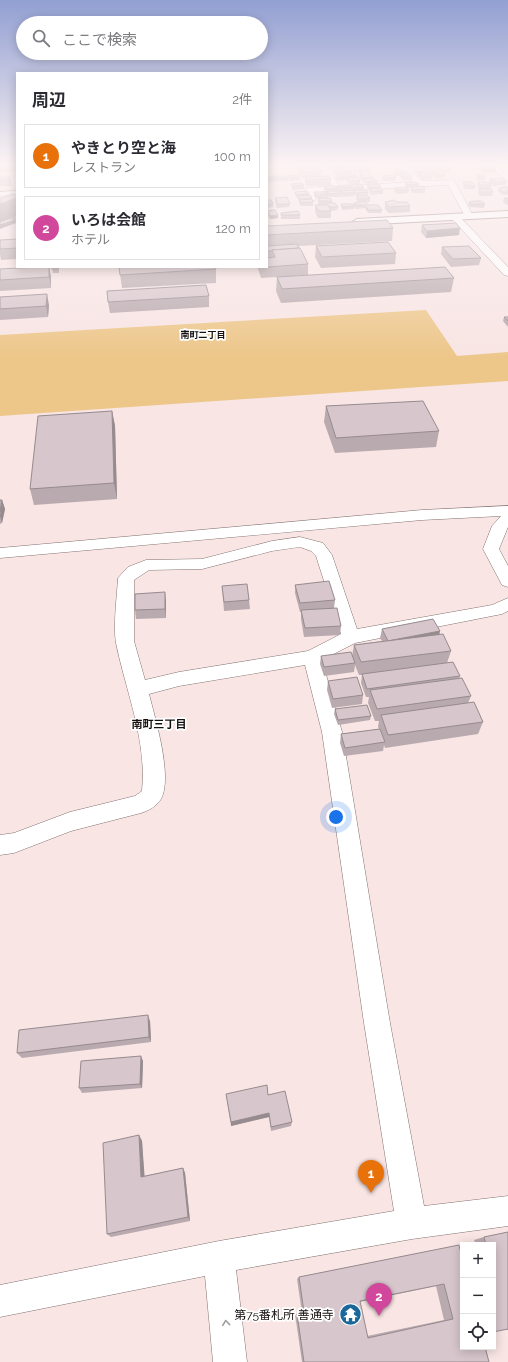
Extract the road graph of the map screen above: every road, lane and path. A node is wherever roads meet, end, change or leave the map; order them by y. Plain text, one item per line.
1 (467, 230) edge
2 (508, 274) edge
3 (507, 510) edge
4 (0, 553) edge
5 (508, 581) edge
6 (508, 604) edge
7 (351, 637) junction
8 (312, 657) junction
9 (138, 689) junction
10 (0, 845) edge
11 (508, 1211) edge
12 (412, 1223) junction
13 (219, 1257) junction
14 (0, 1301) edge
15 (230, 1362) edge

1 - 2 street
3 - 4 street
3 - 5 street
6 - 7 street
7 - 8 street
7 - 9 street
8 - 9 street
8 - 12 street
9 - 10 street
11 - 12 street
12 - 13 street
13 - 14 street
15 -> 13 street

